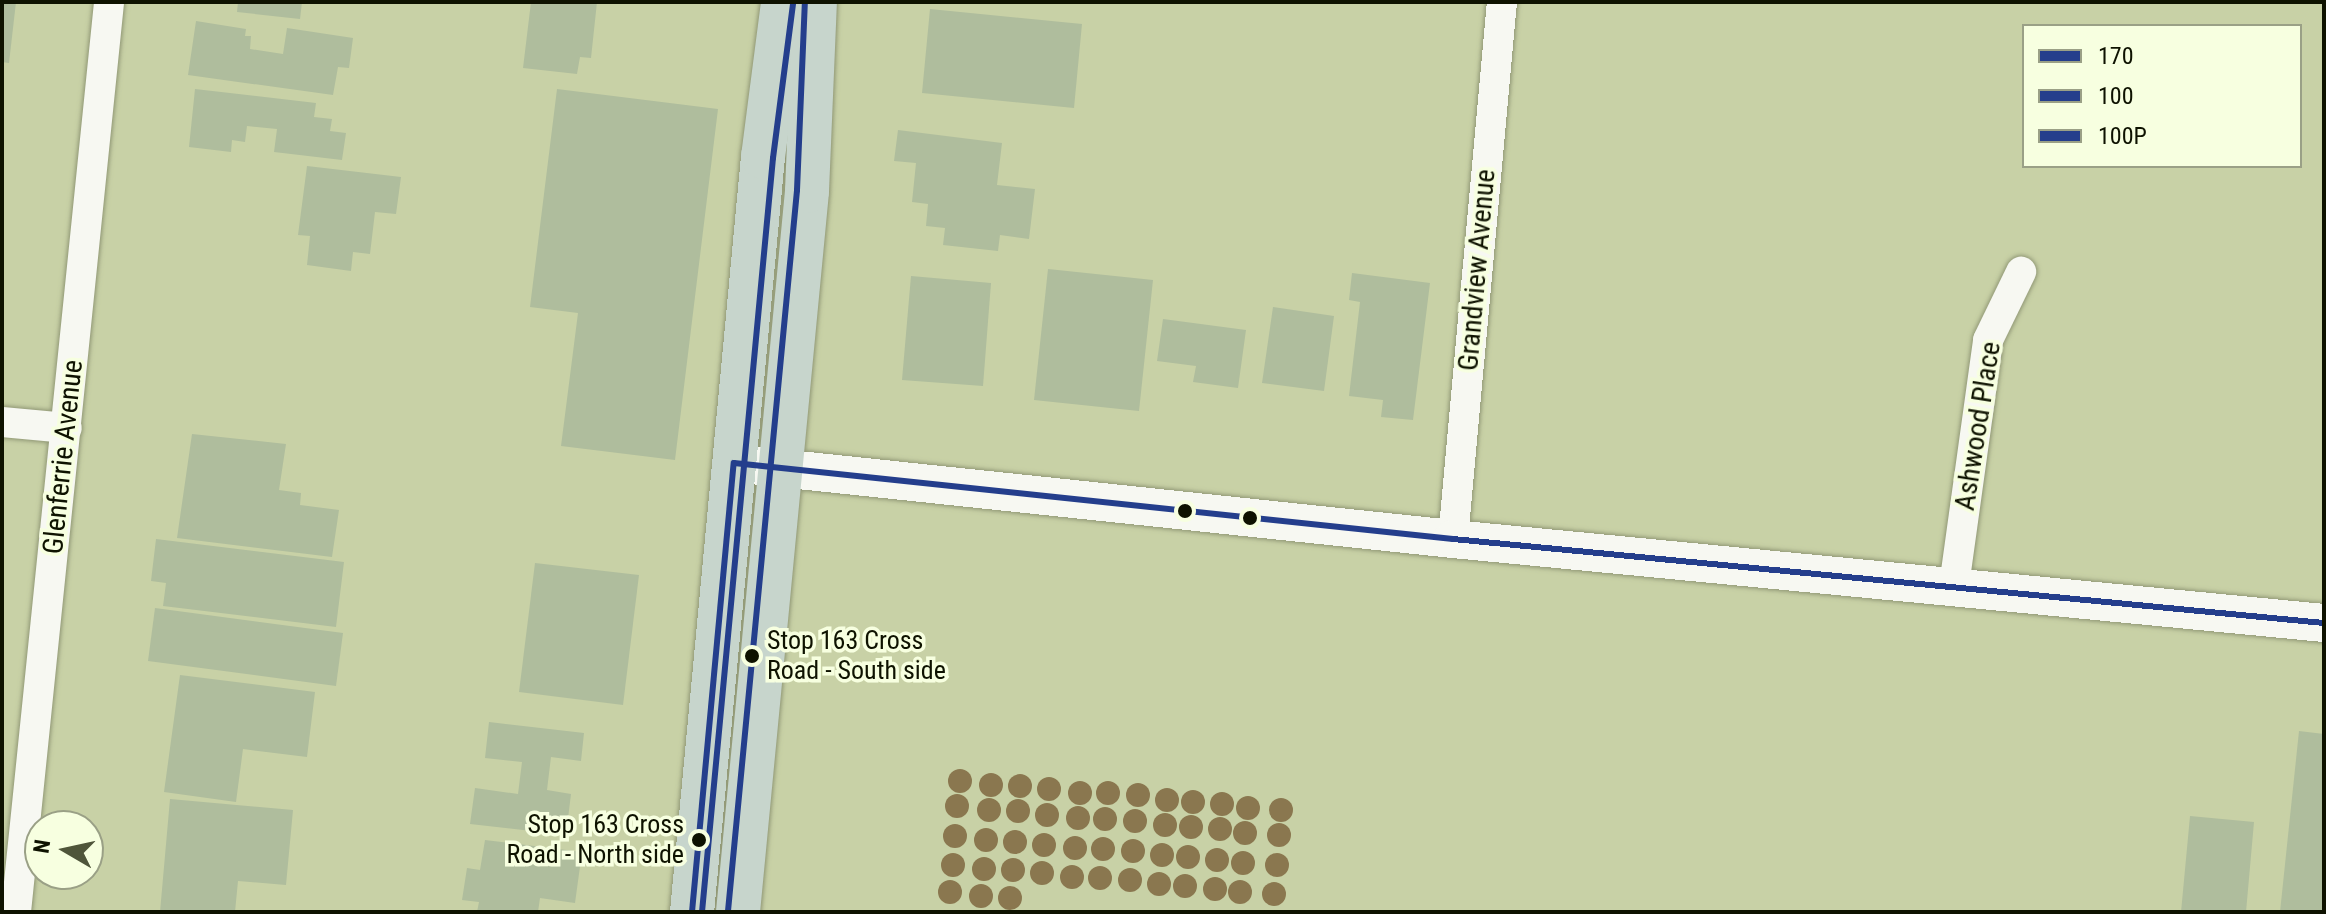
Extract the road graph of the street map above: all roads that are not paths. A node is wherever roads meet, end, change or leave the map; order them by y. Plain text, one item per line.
1 (109, 2) edge
2 (783, 2) edge
3 (815, 2) edge
4 (1502, 2) edge
5 (2021, 272) dead end
6 (2, 422) edge
7 (67, 428) junction
8 (734, 463) junction
9 (782, 469) junction
10 (1453, 539) junction
11 (1954, 586) junction
12 (2324, 623) edge
13 (16, 912) edge
14 (692, 912) edge
15 (738, 912) edge

1 - 7 street, Glenferrie Avenue
2 - 8 highway
3 - 9 highway
4 - 10 street, Grandview Avenue
5 - 11 street, Ashwood Place
6 - 7 street
7 - 13 street, Glenferrie Avenue
8 - 9 street
8 - 14 highway
9 - 10 street
9 - 15 highway
10 - 11 street
11 - 12 street

